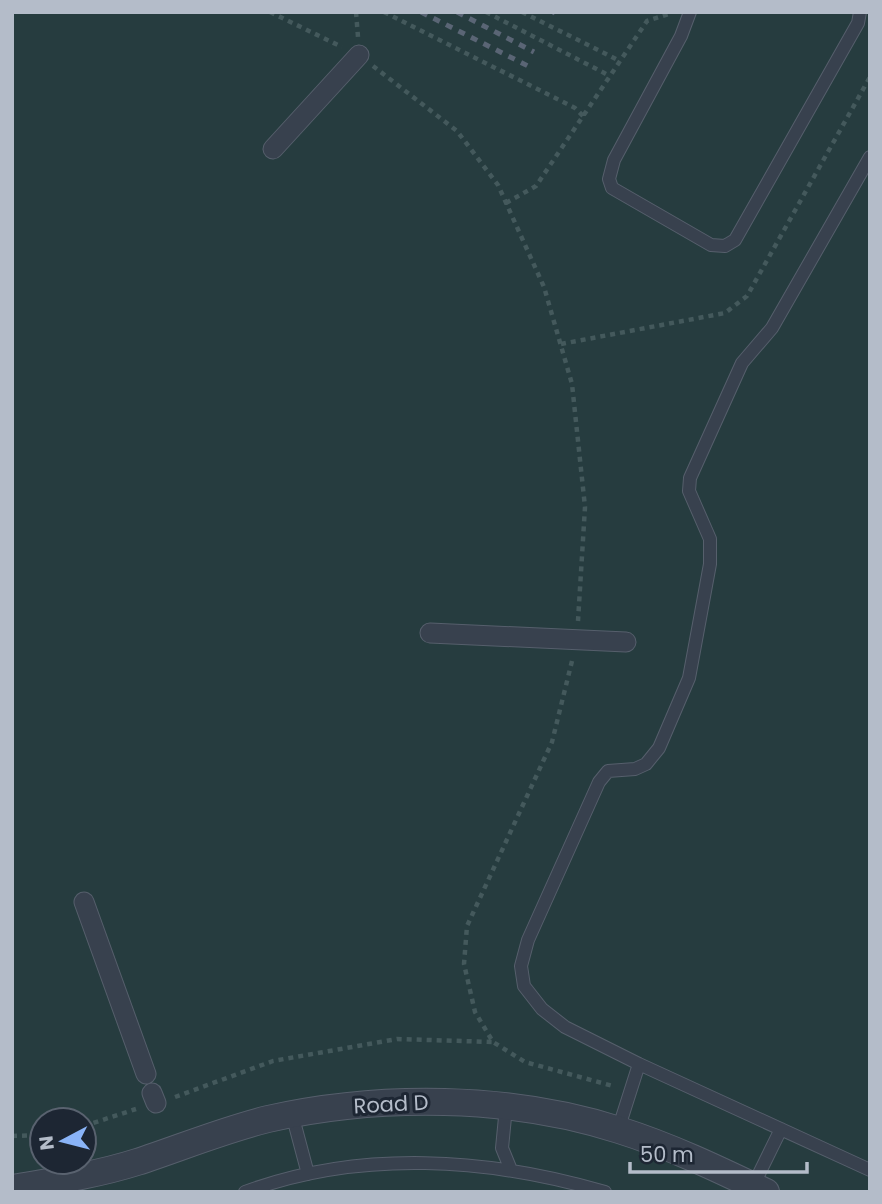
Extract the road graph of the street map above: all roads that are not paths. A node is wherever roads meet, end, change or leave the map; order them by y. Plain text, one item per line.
1 (690, 12) edge
2 (860, 12) edge
3 (359, 55) road end
4 (273, 149) dead end
5 (870, 157) edge
6 (430, 633) dead end
7 (626, 642) dead end
8 (84, 902) dead end
9 (639, 1064) junction
10 (146, 1074) dead end
11 (506, 1107) junction
12 (292, 1114) junction
13 (780, 1129) junction
14 (618, 1130) junction
15 (511, 1170) junction
16 (870, 1170) edge
17 (308, 1174) junction
18 (18, 1189) edge
19 (757, 1190) edge
20 (245, 1192) edge
21 (605, 1192) edge

1 - 2 lane
3 - 4 street
5 - 9 lane
6 - 7 street
8 - 10 street
9 - 13 lane
9 - 14 lane
11 - 12 street, Road D
11 - 14 street, Road D
11 - 15 lane
12 - 17 lane
12 - 18 street, Road D
13 - 16 lane
13 - 19 lane
14 - 19 street, Road D
15 - 17 lane
15 - 21 lane
17 - 20 lane

